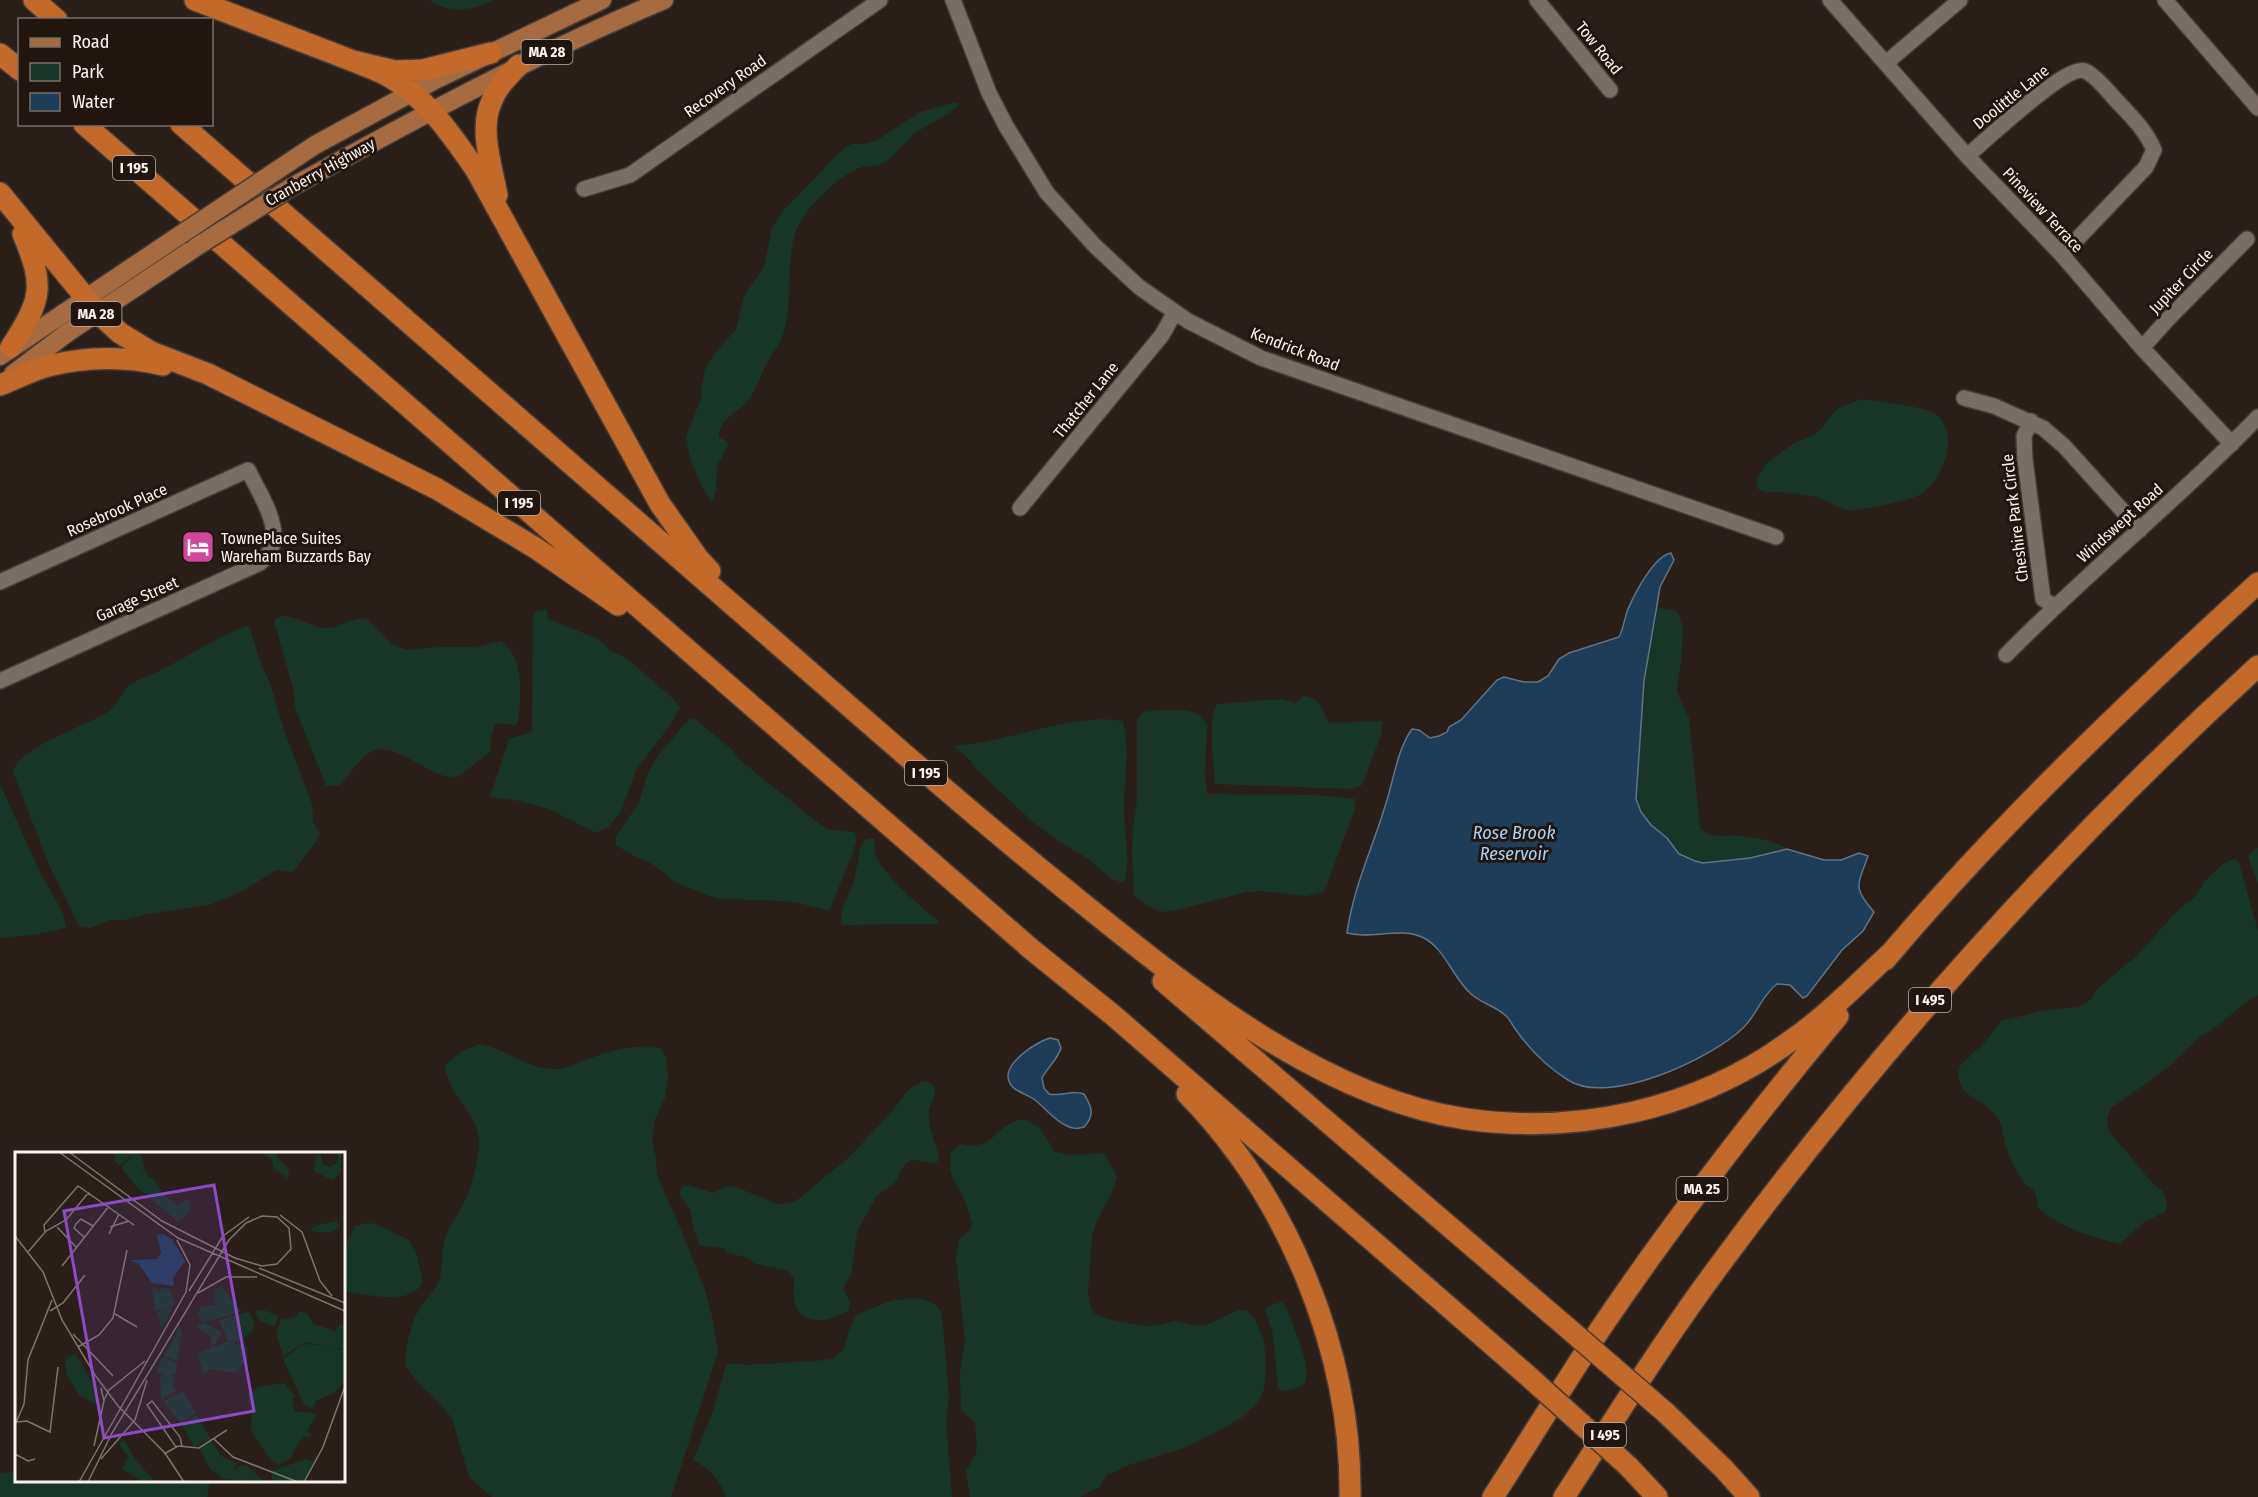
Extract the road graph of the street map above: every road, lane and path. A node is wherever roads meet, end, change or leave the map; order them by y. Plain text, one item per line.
1 (34, 0) edge
2 (195, 0) edge
3 (602, 0) edge
4 (664, 0) edge
5 (880, 0) edge
6 (953, 0) edge
7 (1537, 0) edge
8 (1830, 0) edge
9 (1960, 0) edge
10 (2165, 0) edge
11 (55, 18) edge
12 (491, 53) junction
13 (0, 54) edge
14 (353, 62) junction
15 (1886, 63) junction
16 (519, 65) junction
17 (18, 68) edge
18 (1610, 90) dead end
19 (412, 92) junction
20 (2258, 108) edge
21 (432, 110) junction
22 (86, 126) edge
23 (183, 126) edge
24 (1967, 156) junction
25 (584, 189) dead end
26 (5, 200) edge
27 (500, 213) junction
28 (2247, 239) dead end
29 (2062, 255) junction
30 (92, 305) junction
31 (1175, 312) junction
32 (2142, 348) junction
33 (6, 352) edge
34 (208, 374) junction
35 (0, 385) edge
36 (1964, 398) dead end
37 (2258, 417) edge
38 (2031, 421) junction
39 (2232, 444) junction
40 (248, 470) joint
41 (1020, 508) dead end
42 (2140, 530) junction
43 (1776, 537) dead end
44 (0, 582) edge
45 (2258, 583) edge
46 (2054, 606) junction
47 (769, 636) junction
48 (2006, 655) dead end
49 (2258, 666) edge
50 (0, 681) edge
51 (745, 701) junction
52 (1088, 907) junction
53 (1031, 949) junction
54 (1893, 951) junction
55 (1350, 1497) edge
56 (1493, 1497) edge
57 (1564, 1497) edge
58 (1657, 1497) edge
59 (1749, 1497) edge

1 - 11 highway
2 - 14 highway
3 - 12 main road, Cranberry Highway / MA 28
4 - 16 main road, Cranberry Highway / MA 28
5 - 25 street, Recovery Road
6 - 31 street, Kendrick Road
7 - 18 street, Tow Road
8 - 15 street, Pineview Terrace
9 - 15 street
10 - 20 street
12 - 14 highway
12 - 19 main road, Cranberry Highway / MA 28
13 - 17 highway
14 - 19 highway
15 - 24 street, Pineview Terrace
16 - 21 main road, Cranberry Highway / MA 28
16 - 27 highway
19 - 21 highway
19 - 30 main road, Cranberry Highway / MA 28, bridge
21 - 27 highway
21 - 30 main road, Cranberry Highway / MA 28, bridge
22 - 51 highway, I 195
23 - 47 highway, I 195
24 - 29 street, Pineview Terrace
24 - 29 street, Doolittle Lane
26 - 30 highway
26 - 33 highway
27 - 47 highway
28 - 32 street, Jupiter Circle
29 - 32 street, Pineview Terrace
30 - 33 main road, Cranberry Highway / MA 28
30 - 34 highway
30 - 35 main road, Cranberry Highway / MA 28
31 - 41 street, Thatcher Lane
31 - 43 street, Kendrick Road
32 - 39 street, Pineview Terrace
34 - 35 highway
34 - 51 highway
36 - 38 street
37 - 39 street, Windswept Road
38 - 42 street
38 - 46 street, Cheshire Park Circle
39 - 42 street, Windswept Road
40 - 44 street, Rosebrook Place
40 - 50 street, Garage Street
42 - 46 street, Windswept Road
45 - 54 highway
46 - 48 street, Windswept Road
47 - 52 highway, I 195
49 - 57 highway, I 495
51 - 53 highway, I 195
52 - 54 highway
52 - 59 highway, bridge
53 - 55 highway
53 - 58 highway, bridge
54 - 56 highway, MA 25

